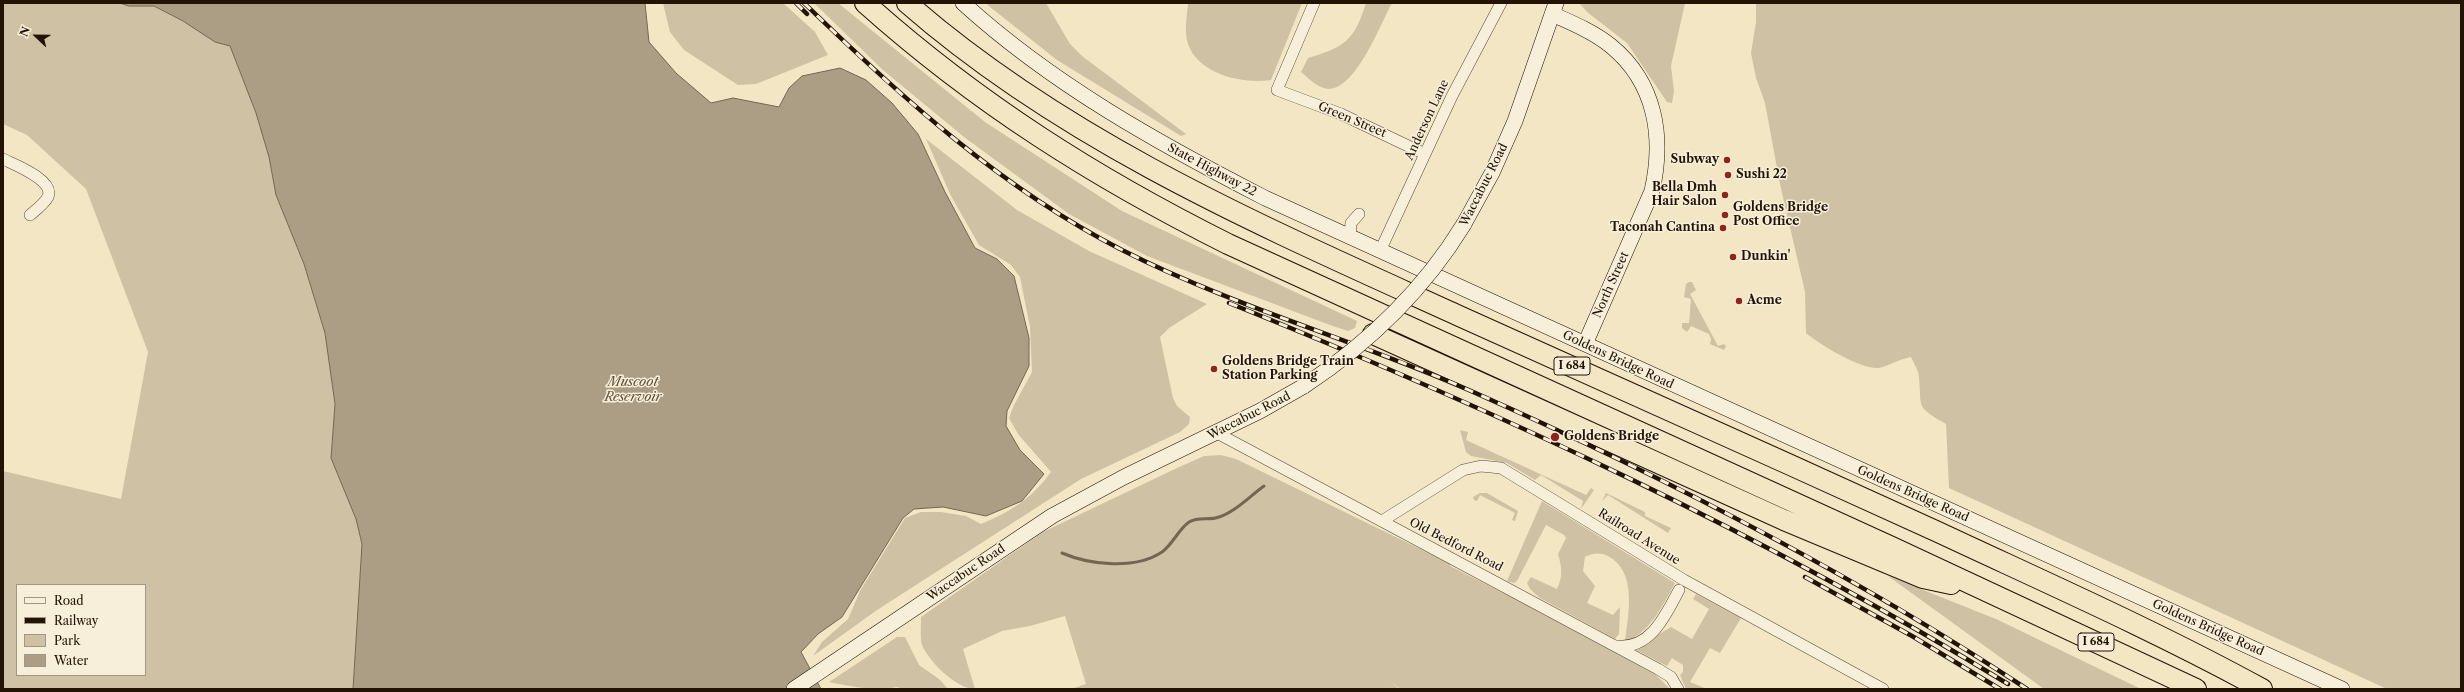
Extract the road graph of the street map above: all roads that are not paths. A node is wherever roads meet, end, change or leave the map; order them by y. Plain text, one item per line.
1 (865, 3) edge
2 (907, 3) edge
3 (962, 3) edge
4 (1314, 3) edge
5 (1501, 3) edge
6 (1554, 9) edge
7 (1425, 154) junction
8 (3, 159) edge
9 (1359, 214) dead end
10 (30, 215) dead end
11 (1350, 237) junction
12 (1380, 251) junction
13 (1484, 298) joint
14 (1373, 334) junction
15 (1585, 344) junction
16 (1217, 433) junction
17 (1382, 521) junction
18 (1679, 590) dead end
19 (1996, 596) junction
20 (1613, 645) junction
21 (794, 689) edge
22 (1678, 689) edge
23 (1883, 689) edge
24 (2196, 689) edge
25 (2262, 689) edge
26 (2342, 689) edge

1 - 19 highway, I 684
2 - 25 highway, I 684
3 - 11 main road, State Highway 22
4 - 7 street, Green Street
5 - 7 street, Anderson Lane
6 - 14 main road, Waccabuc Road, bridge
6 - 15 main road, North Street
7 - 12 street, Anderson Lane
8 - 10 street
9 - 11 street
11 - 12 main road, State Highway 22
12 - 13 main road, State Highway 22
13 - 15 main road, Goldens Bridge Road
14 - 16 main road, Waccabuc Road, bridge
14 - 19 highway
15 - 26 main road, Goldens Bridge Road
16 - 17 street, Old Bedford Road
16 - 21 main road, Waccabuc Road
17 - 20 street, Old Bedford Road
17 - 23 street, Railroad Avenue
18 - 20 street
19 - 24 highway, I 684
20 - 22 street, Old Bedford Road

